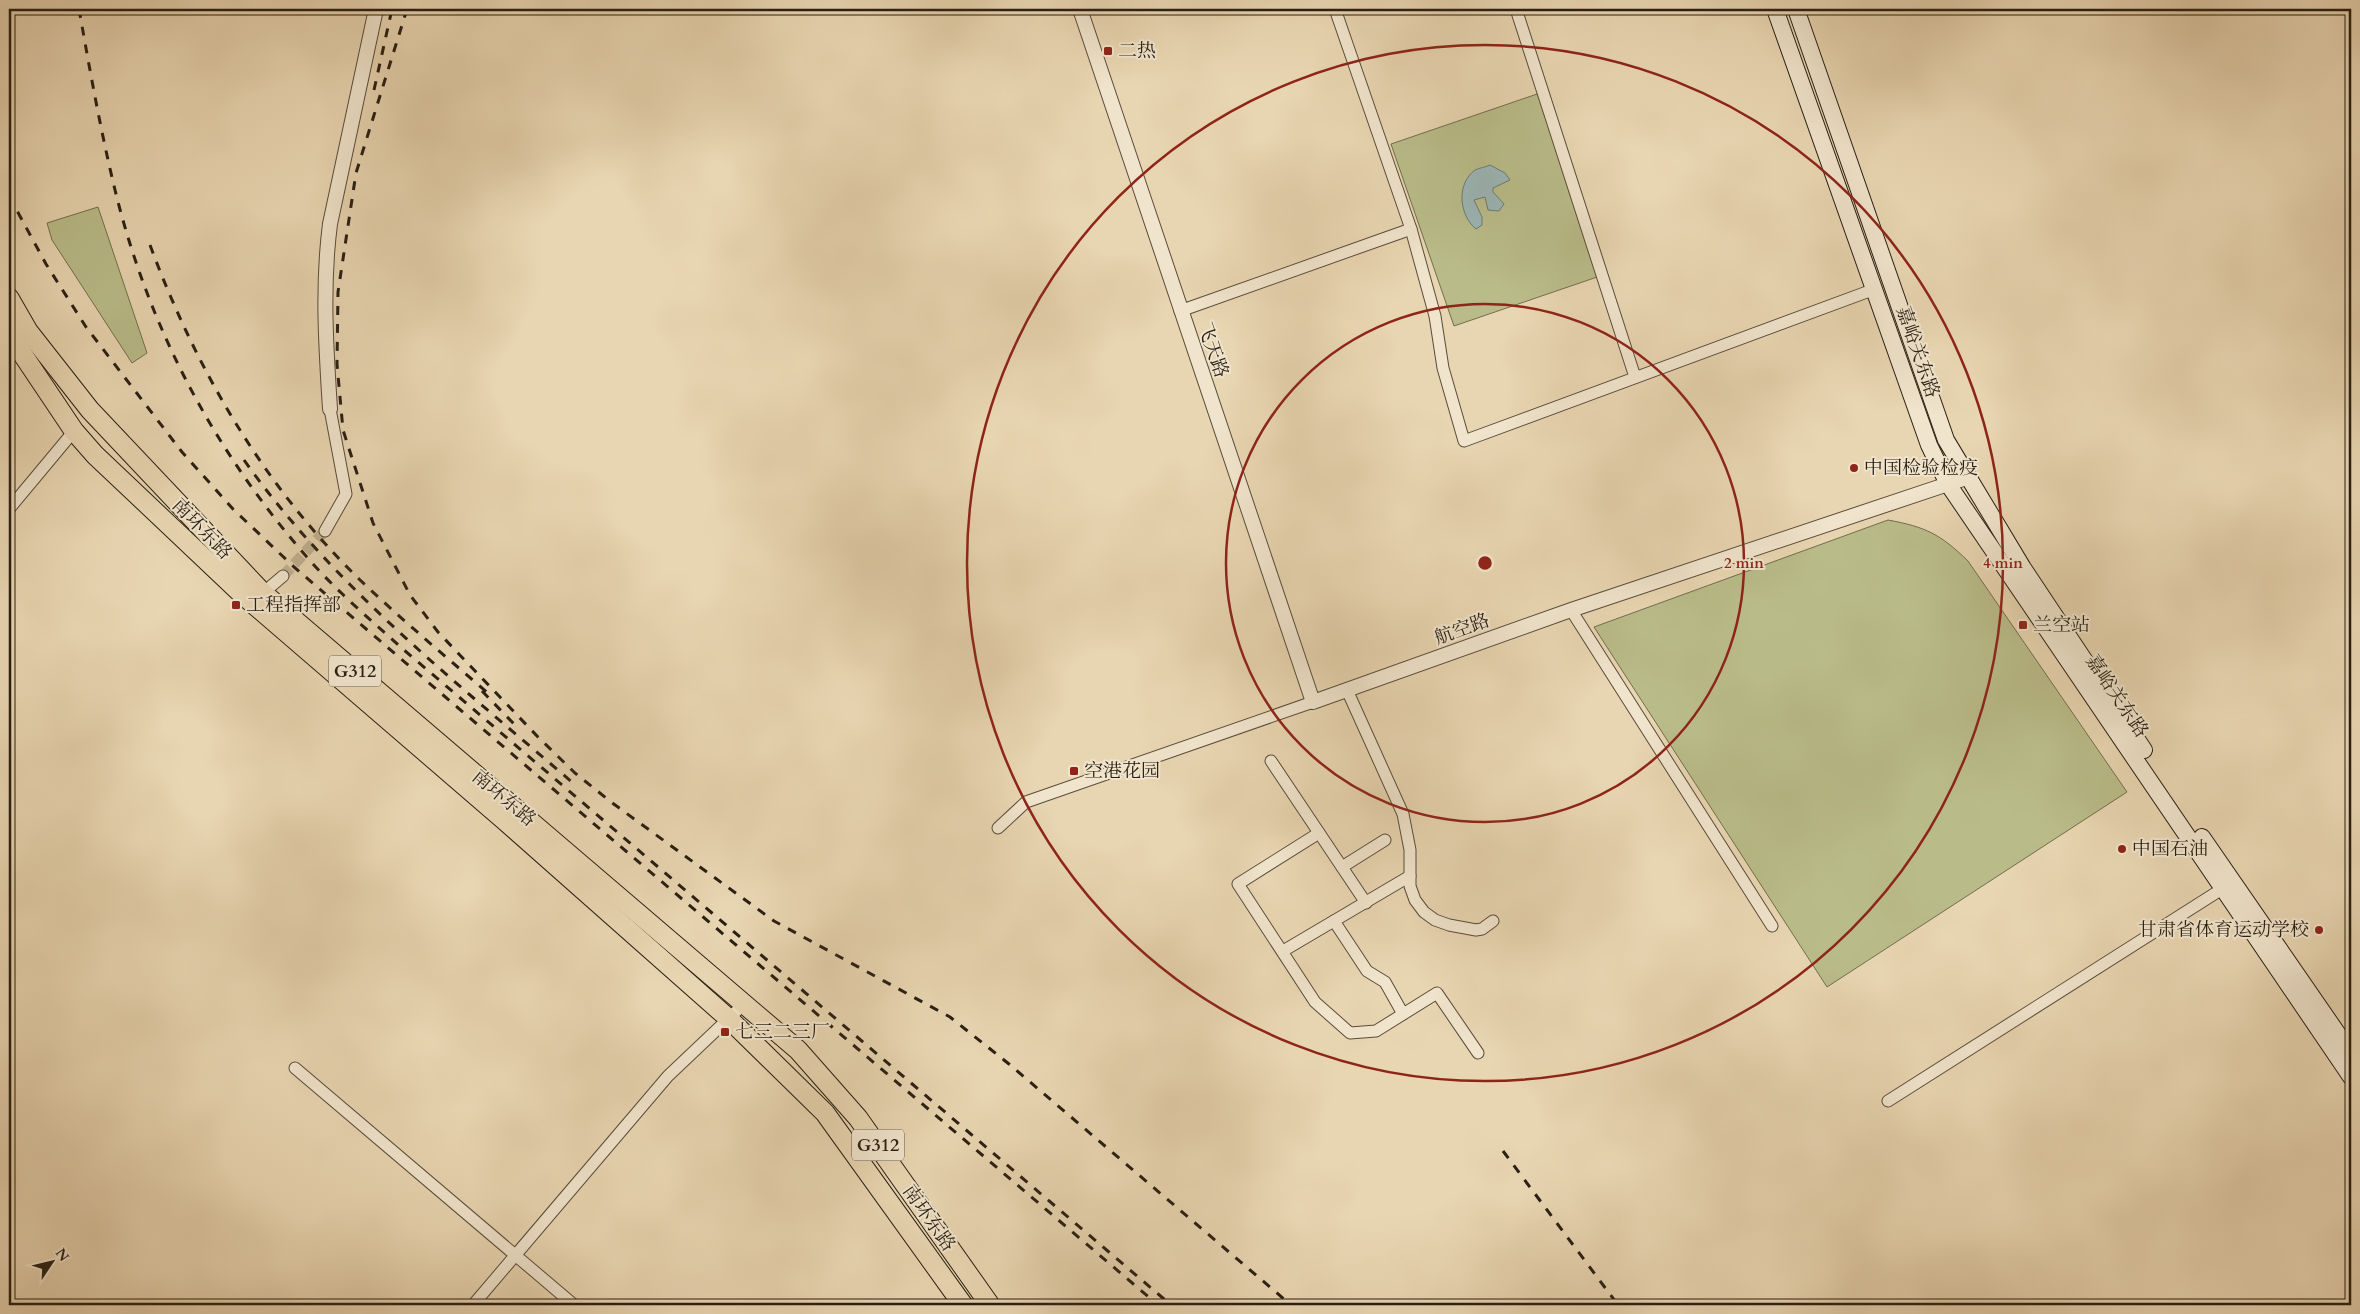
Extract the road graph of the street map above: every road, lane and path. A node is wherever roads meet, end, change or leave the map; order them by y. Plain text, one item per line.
1 (376, 9) edge
2 (1080, 9) edge
3 (1335, 9) edge
4 (1516, 9) edge
5 (1775, 9) edge
6 (1796, 9) edge
7 (1411, 229) junction
8 (1874, 290) junction
9 (9, 298) edge
10 (1180, 310) junction
11 (9, 334) edge
12 (1635, 377) junction
13 (330, 409) joint
14 (74, 430) junction
15 (1966, 478) junction
16 (1948, 484) junction
17 (9, 509) edge
18 (325, 531) tunnel mouth
19 (283, 576) tunnel mouth
20 (263, 593) junction
21 (1571, 610) junction
22 (1346, 690) junction
23 (1313, 702) junction
24 (1270, 761) dead end
25 (998, 828) dead end
26 (1319, 833) junction
27 (1385, 840) dead end
28 (1342, 867) junction
29 (1410, 876) junction
30 (2222, 889) junction
31 (1366, 902) junction
32 (1334, 921) junction
33 (1493, 921) dead end
34 (1772, 926) dead end
35 (1283, 951) junction
36 (745, 1003) junction
37 (1403, 1014) junction
38 (728, 1018) junction
39 (1478, 1052) dead end
40 (2351, 1053) edge
41 (294, 1068) dead end
42 (2351, 1077) edge
43 (1888, 1101) dead end
44 (515, 1255) junction
45 (473, 1305) edge
46 (574, 1305) edge
47 (963, 1305) edge
48 (990, 1305) edge

1 - 13 street
2 - 10 street, 飞天路
3 - 7 street
4 - 12 street
5 - 8 main road, 嘉峪关东路
6 - 15 main road, 嘉峪关东路
7 - 10 street
7 - 12 street
8 - 12 street
8 - 16 main road, 嘉峪关东路
9 - 20 highway, 南环东路 / G312
10 - 23 street, 飞天路
11 - 14 highway, 南环东路 / G312
13 - 18 street
14 - 17 street
14 - 38 highway, 南环东路 / G312
15 - 16 street, 航空路
15 - 40 main road, 嘉峪关东路
16 - 21 street, 航空路
16 - 30 main road, 嘉峪关东路
19 - 20 street
20 - 36 highway, 南环东路 / G312
21 - 22 street, 航空路
21 - 34 street
22 - 23 street, 航空路
22 - 29 street
23 - 25 street, 航空路
24 - 26 street
26 - 28 street
26 - 35 street
27 - 28 street
28 - 31 street
29 - 31 street
29 - 33 street
30 - 42 main road, 嘉峪关东路
30 - 43 street
31 - 32 street
32 - 35 street
32 - 37 street
35 - 37 street
36 - 38 street
36 - 48 highway, 南环东路 / G312
37 - 39 street
38 - 44 street
38 - 47 highway, 南环东路 / G312
41 - 44 street
44 - 45 street
44 - 46 street

